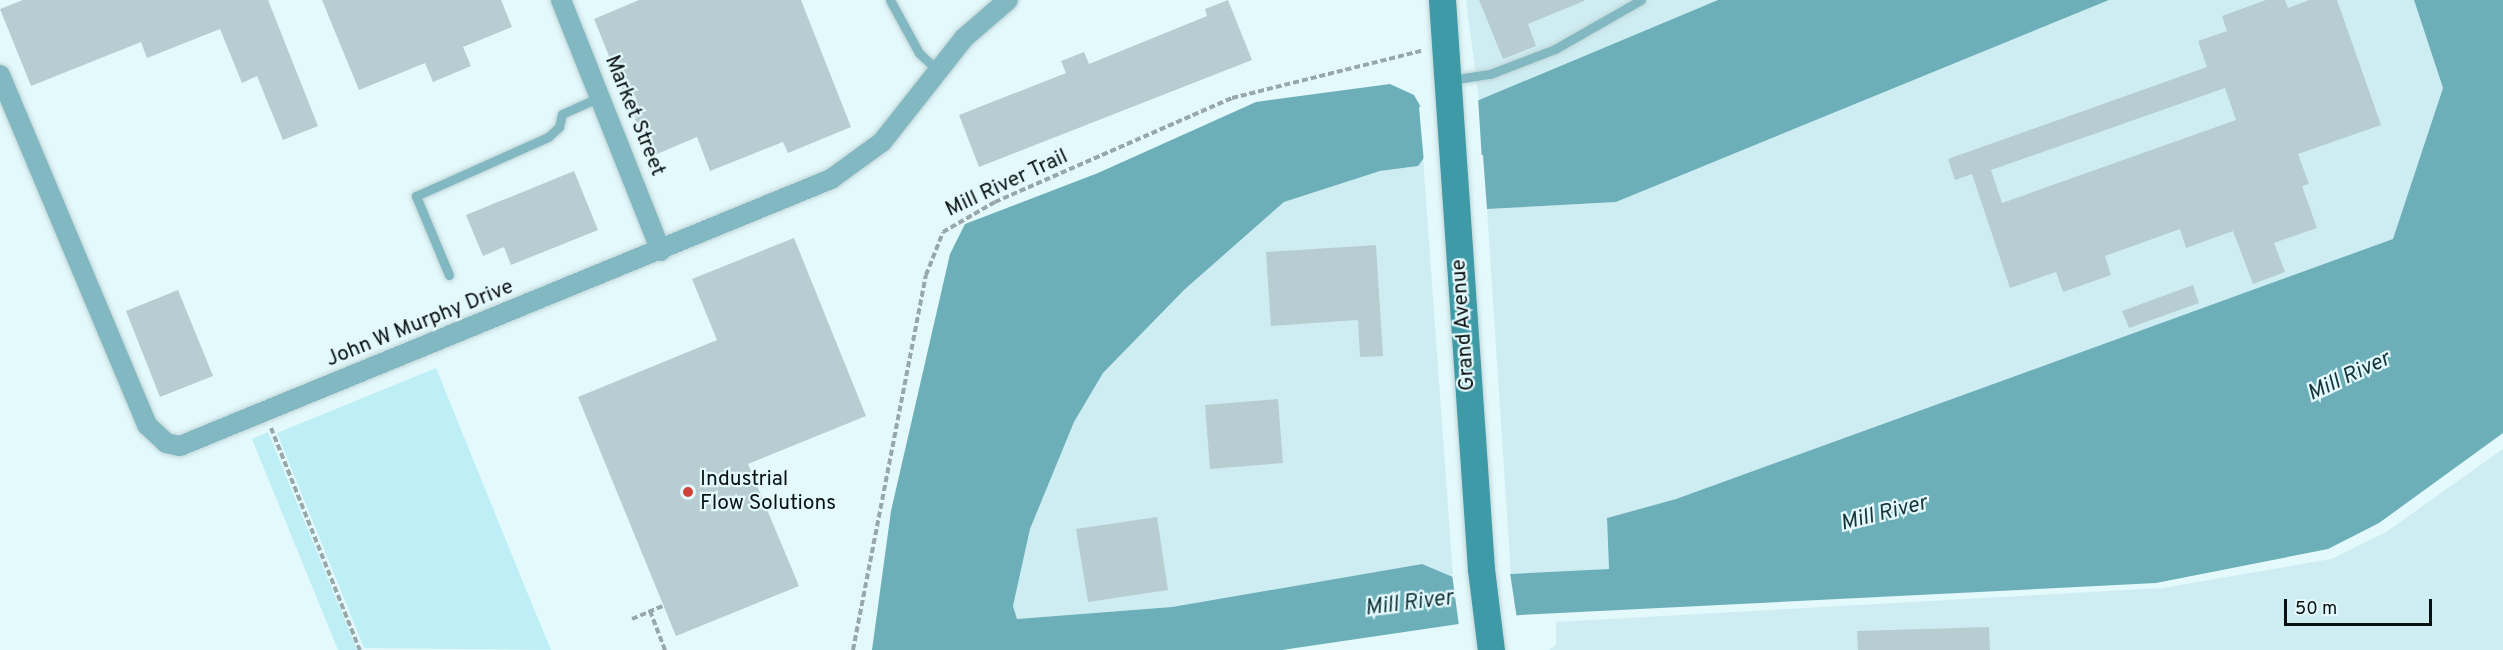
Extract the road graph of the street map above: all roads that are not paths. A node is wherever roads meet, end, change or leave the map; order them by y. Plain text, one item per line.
1 (561, 0) edge
2 (890, 0) edge
3 (1008, 0) edge
4 (1442, 0) edge
5 (1641, 0) edge
6 (938, 71) junction
7 (0, 75) edge
8 (1449, 91) junction
9 (600, 97) junction
10 (661, 250) junction
11 (449, 274) dead end
12 (1489, 638) edge

1 - 9 street, Market Street
2 - 6 lane
3 - 6 street, John W Murphy Drive
4 - 8 main road, Grand Avenue
5 - 8 lane
6 - 10 street, John W Murphy Drive
7 - 10 street, John W Murphy Drive
8 - 12 main road, Grand Avenue
9 - 10 street, Market Street
9 - 11 lane

